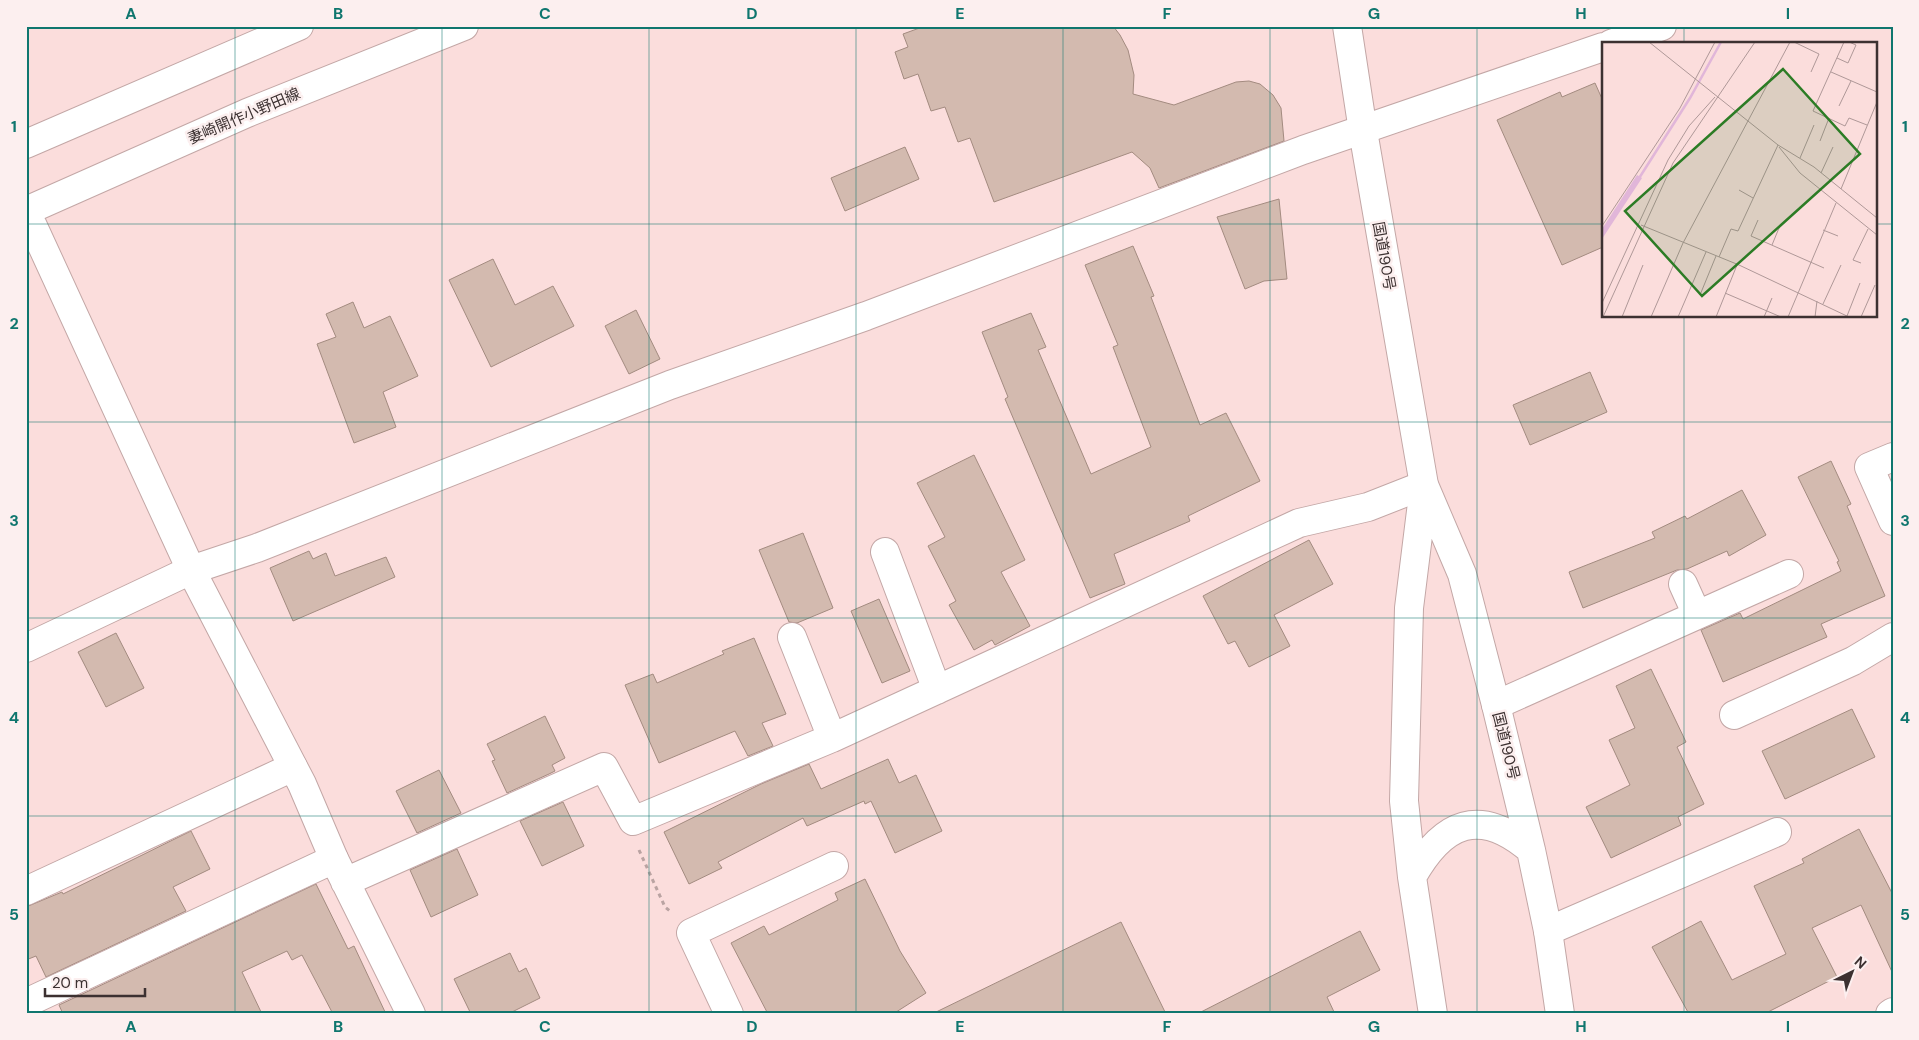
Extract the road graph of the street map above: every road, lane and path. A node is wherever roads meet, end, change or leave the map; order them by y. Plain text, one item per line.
1 (299, 26) edge
2 (464, 26) edge
3 (1347, 26) edge
4 (1662, 26) edge
5 (1618, 42) edge
6 (1602, 47) edge
7 (1362, 131) junction
8 (26, 144) edge
9 (26, 211) edge
10 (1893, 456) edge
11 (1424, 486) junction
12 (1893, 521) edge
13 (886, 552) dead end
14 (191, 570) junction
15 (1789, 574) dead end
16 (1683, 584) dead end
17 (1697, 616) junction
18 (792, 637) dead end
19 (1893, 637) edge
20 (26, 648) edge
21 (937, 690) junction
22 (1496, 705) junction
23 (1734, 715) dead end
24 (832, 738) junction
25 (293, 767) junction
26 (633, 821) junction
27 (1778, 832) dead end
28 (1531, 850) junction
29 (834, 866) dead end
30 (340, 870) junction
31 (1412, 876) junction
32 (26, 891) edge
33 (1548, 931) junction
34 (691, 933) junction
35 (26, 1003) edge
36 (412, 1014) edge
37 (729, 1014) edge
38 (1433, 1014) edge
39 (1560, 1014) edge

1 - 8 main road
2 - 9 main road, 妻崎開作小野田線
3 - 7 main road, 国道190号
4 - 5 main road
6 - 7 main road
7 - 11 main road, 国道190号
7 - 14 main road
9 - 14 main road
10 - 12 main road
11 - 21 main road
11 - 22 main road, 国道190号
11 - 31 main road, 国道190号
13 - 21 main road
14 - 20 main road
14 - 25 main road
15 - 17 main road
16 - 17 main road
17 - 22 main road
18 - 24 main road
19 - 23 main road
21 - 24 main road
22 - 28 main road, 国道190号
24 - 26 main road
25 - 30 main road
25 - 32 main road
26 - 30 main road
26 - 34 path
27 - 33 main road
28 - 31 main road
28 - 33 main road, 国道190号
29 - 34 main road
30 - 35 main road
30 - 36 main road
31 - 38 main road, 国道190号
33 - 39 main road, 国道190号
34 - 37 main road

